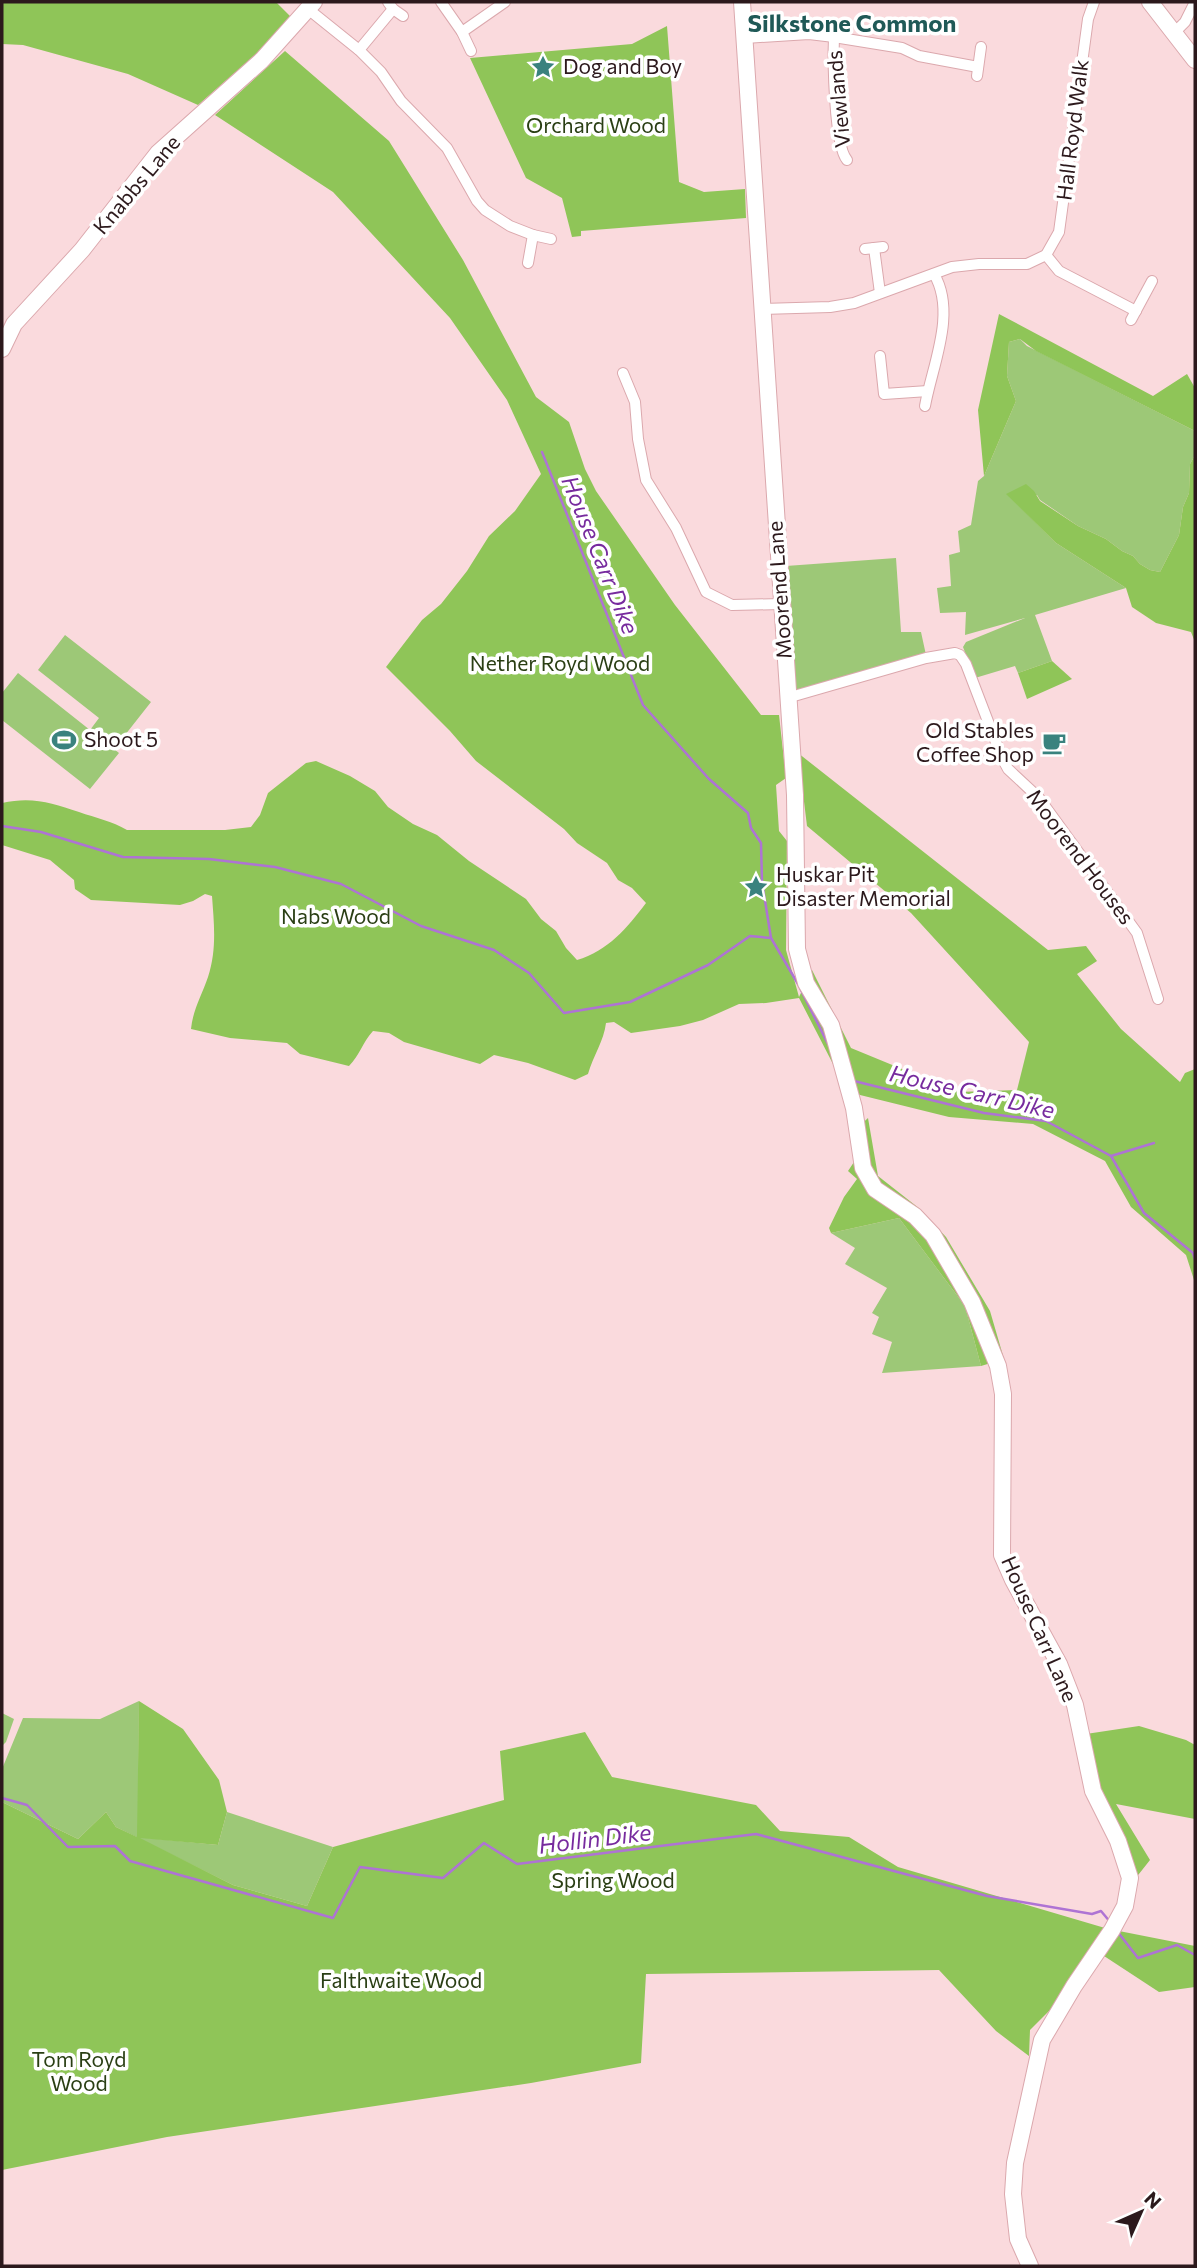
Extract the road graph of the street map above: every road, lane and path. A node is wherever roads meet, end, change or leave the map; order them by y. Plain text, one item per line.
1 (441, 2) edge
2 (505, 2) edge
3 (742, 2) edge
4 (1094, 2) edge
5 (1150, 2) edge
6 (1195, 2) edge
7 (390, 5) edge
8 (311, 6) edge
9 (404, 16) dead end
10 (462, 32) junction
11 (1175, 32) junction
12 (834, 37) junction
13 (745, 38) junction
14 (981, 47) dead end
15 (359, 50) junction
16 (471, 51) dead end
17 (1195, 60) edge
18 (847, 160) dead end
19 (533, 235) junction
20 (551, 239) dead end
21 (874, 248) dead end
22 (1046, 255) junction
23 (528, 263) dead end
24 (934, 274) junction
25 (1147, 286) dead end
26 (880, 293) junction
27 (762, 309) junction
28 (2, 349) edge
29 (880, 356) dead end
30 (623, 373) dead end
31 (928, 391) junction
32 (925, 406) dead end
33 (781, 604) junction
34 (787, 698) junction
35 (1158, 999) dead end
36 (863, 1168) joint
37 (1030, 2266) edge

1 - 10 street
2 - 10 street
3 - 13 street, Moorend Lane
4 - 22 street, Hall Royd Walk
5 - 11 street
6 - 11 street
7 - 9 street
7 - 15 street
8 - 15 street
8 - 28 street, Knabbs Lane
10 - 16 street
11 - 17 street
12 - 13 street, Viewlands
12 - 14 street, Viewlands
12 - 18 street, Viewlands
13 - 27 street, Moorend Lane
15 - 19 street
19 - 20 street
19 - 23 street
21 - 26 street
22 - 24 street
22 - 25 street
24 - 26 street
24 - 31 street
26 - 27 street
27 - 33 street, Moorend Lane
29 - 31 street
30 - 33 street
31 - 32 street
33 - 34 street, Moorend Lane
34 - 35 street, Moorend Houses
34 - 36 street, Moorend Lane
36 - 37 street, House Carr Lane

